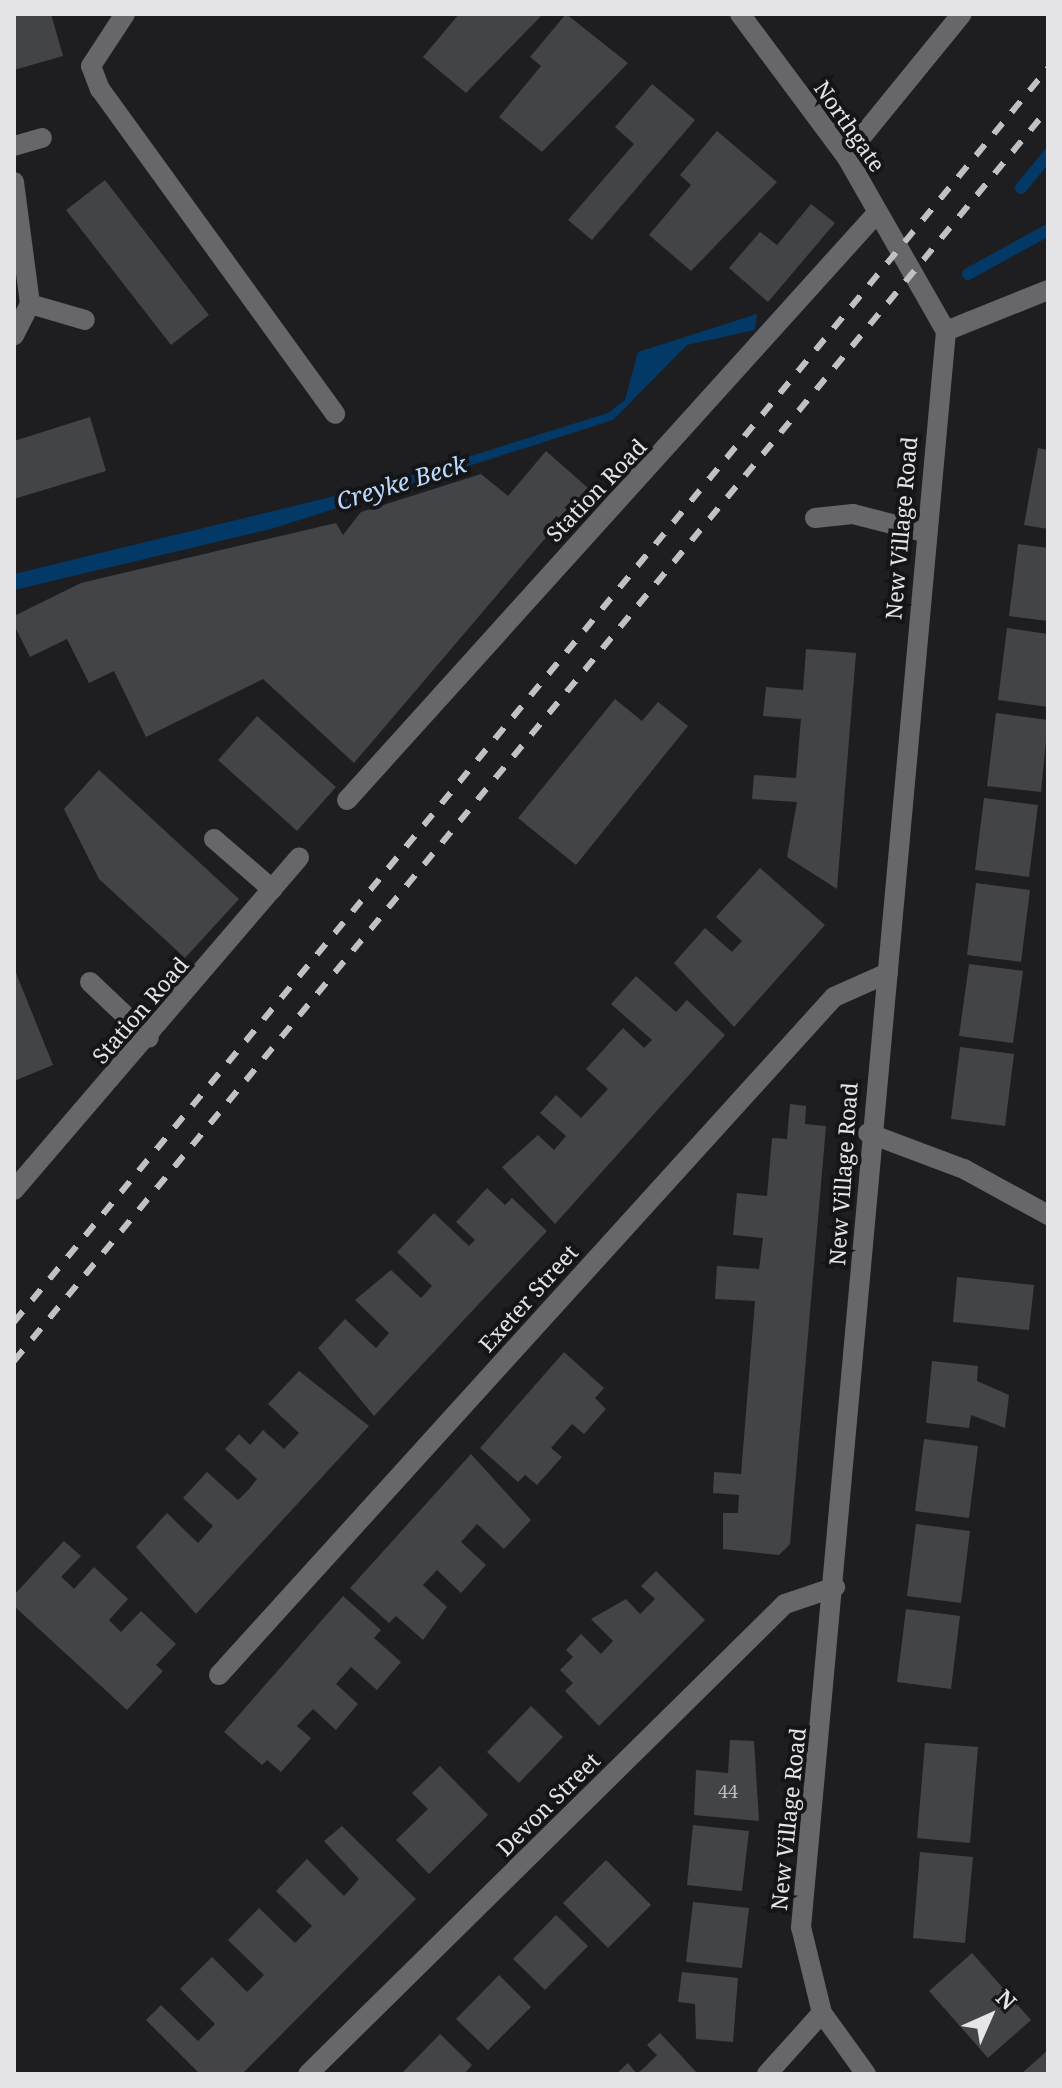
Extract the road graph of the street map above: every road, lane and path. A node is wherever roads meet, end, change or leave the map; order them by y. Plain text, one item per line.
1 (125, 14) edge
2 (740, 14) edge
3 (962, 14) edge
4 (42, 138) dead end
5 (14, 146) edge
6 (846, 156) junction
7 (14, 182) edge
8 (878, 212) junction
9 (1048, 290) edge
10 (30, 304) junction
11 (85, 320) dead end
12 (946, 331) junction
13 (14, 335) edge
14 (335, 414) dead end
15 (815, 518) dead end
16 (923, 532) junction
17 (347, 800) dead end
18 (214, 839) dead end
19 (299, 857) dead end
20 (272, 889) junction
21 (888, 973) junction
22 (90, 982) dead end
23 (149, 1038) junction
24 (868, 1133) junction
25 (14, 1189) edge
26 (1048, 1215) edge
27 (835, 1587) junction
28 (219, 1675) dead end
29 (822, 2013) junction
30 (308, 2074) edge
31 (767, 2074) edge
32 (866, 2074) edge

1 - 14 street
2 - 6 street, Northgate
3 - 6 street
4 - 5 street
6 - 8 street, Northgate
7 - 10 street
8 - 12 street, Northgate
8 - 17 street, Station Road
9 - 12 street
10 - 11 street
10 - 13 street
12 - 16 street, New Village Road
15 - 16 street
16 - 21 street, New Village Road
18 - 20 street
19 - 20 street, Station Road
20 - 23 street, Station Road
21 - 24 street, New Village Road
21 - 28 street, Exeter Street
22 - 23 street
23 - 25 street, Station Road
24 - 26 street
24 - 27 street, New Village Road
27 - 29 street, New Village Road
27 - 30 street, Devon Street
29 - 31 street
29 - 32 street, New Village Road

